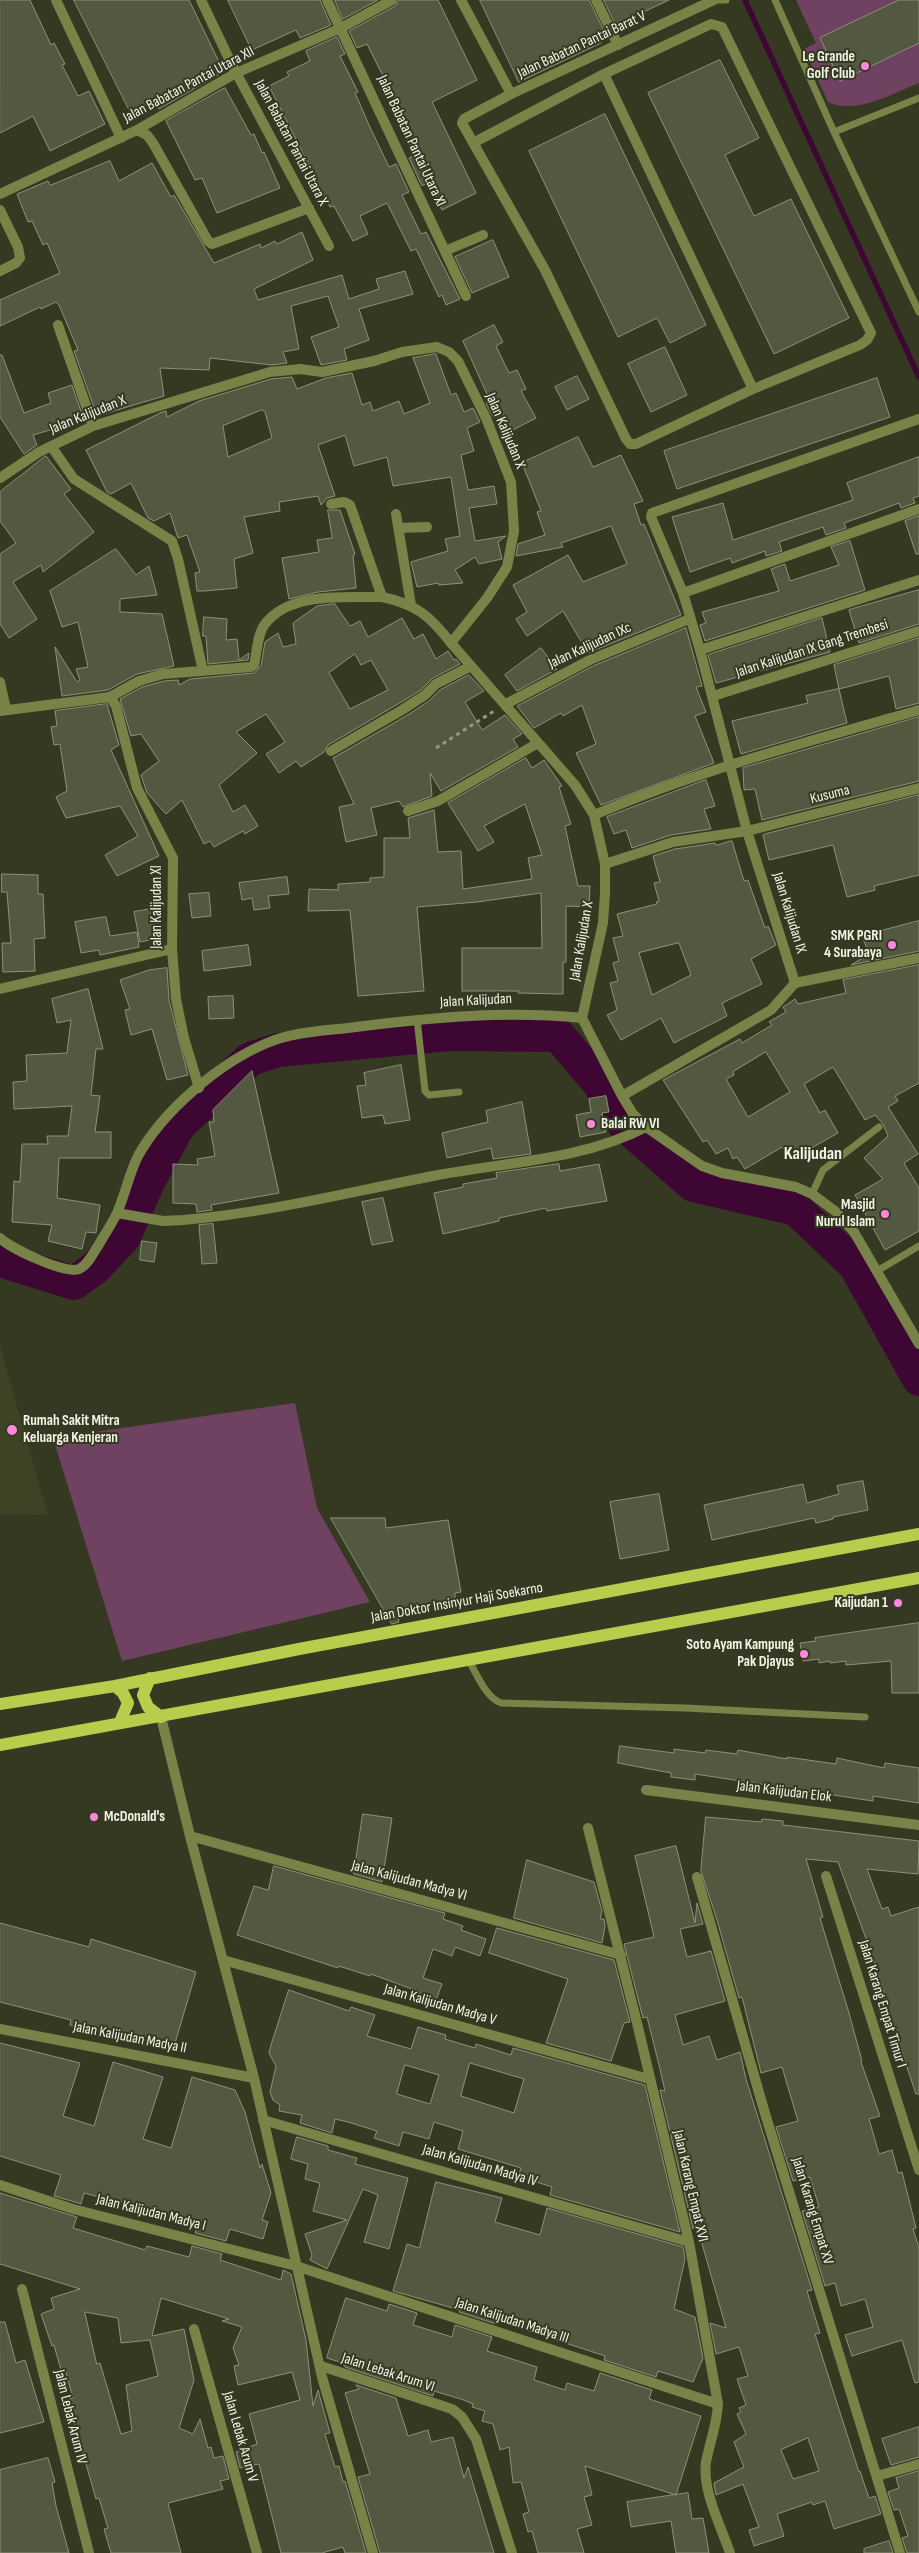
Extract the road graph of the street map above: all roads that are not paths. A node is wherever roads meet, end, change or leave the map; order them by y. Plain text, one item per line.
1 (56, 0) edge
2 (201, 0) edge
3 (327, 0) edge
4 (392, 0) edge
5 (461, 0) edge
6 (596, 0) edge
7 (714, 0) edge
8 (719, 0) edge
9 (726, 0) edge
10 (775, 0) edge
11 (341, 28) junction
12 (618, 45) junction
13 (236, 74) junction
14 (604, 74) junction
15 (511, 94) junction
16 (919, 98) edge
17 (137, 130) junction
18 (834, 132) junction
19 (120, 138) junction
20 (473, 143) junction
21 (0, 194) edge
22 (309, 208) junction
23 (0, 210) edge
24 (483, 235) dead end
25 (329, 246) dead end
26 (445, 251) junction
27 (0, 271) edge
28 (466, 296) dead end
29 (919, 312) edge
30 (58, 325) dead end
31 (752, 389) junction
32 (919, 419) edge
33 (93, 426) junction
34 (51, 446) junction
35 (0, 478) edge
36 (331, 504) dead end
37 (919, 509) edge
38 (396, 514) dead end
39 (427, 527) dead end
40 (399, 528) junction
41 (919, 580) edge
42 (682, 593) junction
43 (382, 597) junction
44 (411, 605) junction
45 (689, 619) junction
46 (919, 631) edge
47 (451, 643) junction
48 (700, 650) junction
49 (472, 666) junction
50 (203, 672) junction
51 (0, 682) edge
52 (713, 696) junction
53 (110, 697) junction
54 (506, 704) junction
55 (3, 710) edge
56 (919, 710) edge
57 (538, 743) junction
58 (331, 751) dead end
59 (731, 764) junction
60 (919, 788) edge
61 (408, 811) dead end
62 (594, 815) junction
63 (747, 831) junction
64 (605, 864) junction
65 (172, 949) junction
66 (919, 958) edge
67 (795, 983) junction
68 (0, 989) edge
69 (582, 1018) junction
70 (417, 1024) junction
71 (200, 1088) junction
72 (459, 1092) dead end
73 (622, 1096) junction
74 (879, 1127) dead end
75 (641, 1129) junction
76 (812, 1194) junction
77 (120, 1214) junction
78 (0, 1238) edge
79 (919, 1246) edge
80 (877, 1271) junction
81 (919, 1344) edge
82 (919, 1534) edge
83 (919, 1578) edge
84 (468, 1659) junction
85 (150, 1678) junction
86 (115, 1686) junction
87 (0, 1704) edge
88 (865, 1717) dead end
89 (161, 1718) junction
90 (120, 1722) junction
91 (0, 1745) edge
92 (646, 1790) dead end
93 (919, 1825) edge
94 (588, 1828) dead end
95 (190, 1836) junction
96 (826, 1876) dead end
97 (697, 1877) dead end
98 (621, 1955) junction
99 (223, 1960) junction
100 (0, 2029) edge
101 (254, 2078) junction
102 (649, 2079) junction
103 (263, 2120) junction
104 (919, 2170) edge
105 (0, 2185) edge
106 (689, 2242) junction
107 (296, 2266) junction
108 (22, 2289) dead end
109 (194, 2329) dead end
110 (321, 2366) junction
111 (718, 2404) junction
112 (919, 2464) edge
113 (877, 2476) junction
114 (89, 2553) edge
115 (257, 2553) edge
116 (373, 2553) edge
117 (512, 2553) edge
118 (730, 2553) edge
119 (900, 2553) edge

1 - 19 street
2 - 13 street, Jalan Babatan Pantai Utara X
3 - 11 street, Jalan Babatan Pantai Utara XI
4 - 11 street, Jalan Babatan Pantai Utara XII
5 - 15 street
6 - 12 street
7 - 12 street, Jalan Babatan Pantai Barat V
8 - 9 lane
10 - 18 lane
11 - 13 street, Jalan Babatan Pantai Utara XII
11 - 26 street, Jalan Babatan Pantai Utara XI
12 - 15 street, Jalan Babatan Pantai Barat V
13 - 17 street, Jalan Babatan Pantai Utara XII
13 - 22 street, Jalan Babatan Pantai Utara X
14 - 20 street
14 - 31 street
14 - 31 street
15 - 20 street, Jalan Babatan Pantai Barat V
16 - 18 lane
17 - 19 street, Jalan Babatan Pantai Utara XII
17 - 22 street
18 - 29 lane
19 - 21 street, Jalan Babatan Pantai Utara XII
20 - 31 street
22 - 25 street, Jalan Babatan Pantai Utara X
23 - 27 street
24 - 26 street
26 - 28 street, Jalan Babatan Pantai Utara XI
30 - 33 street
32 - 42 street, Jalan Kalijudan IX
33 - 34 street, Jalan Kalijudan X
33 - 47 street, Jalan Kalijudan X
34 - 35 street, Jalan Kalijudan X
34 - 50 street
36 - 43 street
37 - 42 street
38 - 40 street
39 - 40 street
40 - 44 street
41 - 48 street
42 - 45 street, Jalan Kalijudan IX
43 - 44 street
43 - 50 street
44 - 47 street
45 - 48 street, Jalan Kalijudan IX
45 - 54 street, Jalan Kalijudan IXc
46 - 52 street, Jalan Kalijudan IX Gang Trembesi
47 - 49 street, Jalan Kalijudan X
48 - 52 street, Jalan Kalijudan IX
49 - 54 street, Jalan Kalijudan X
49 - 58 street
50 - 53 street
51 - 55 street
52 - 59 street, Jalan Kalijudan IX
53 - 55 street
53 - 65 street, Jalan Kalijudan XI
54 - 57 street, Jalan Kalijudan X
56 - 59 street
57 - 61 street
57 - 62 street, Jalan Kalijudan X
59 - 62 street
59 - 63 street, Jalan Kalijudan IX
60 - 63 street, Kusuma
62 - 64 street, Jalan Kalijudan X
63 - 64 street, Kusuma
63 - 67 street, Jalan Kalijudan IX
64 - 69 street, Jalan Kalijudan X
65 - 68 street
65 - 71 street, Jalan Kalijudan XI
66 - 67 street
67 - 73 street
69 - 70 street, Jalan Kalijudan
69 - 73 street
70 - 71 street, Jalan Kalijudan
70 - 72 lane
71 - 77 street, Jalan Kalijudan
73 - 75 street
74 - 76 lane
75 - 76 street
75 - 77 street
76 - 80 street
77 - 78 street, Jalan Kalijudan
79 - 80 lane
80 - 81 street
82 - 85 main road, Jalan Doktor Insinyur Haji Soekarno
83 - 84 main road
84 - 88 lane
84 - 89 main road
85 - 86 main road, Jalan Doktor Insinyur Haji Soekarno
85 - 89 main road
86 - 87 main road, Jalan Doktor Insinyur Haji Soekarno
86 - 90 main road
89 - 90 main road
89 - 95 street
90 - 91 main road
92 - 93 street, Jalan Kalijudan Elok
94 - 98 street, Jalan Karang Empat XVI
95 - 98 street, Jalan Kalijudan Madya VI
95 - 99 street
96 - 104 street, Jalan Karang Empat Timur I
97 - 113 street, Jalan Karang Empat XV
98 - 102 street, Jalan Karang Empat XVI
99 - 101 street
99 - 102 street, Jalan Kalijudan Madya V
100 - 101 street, Jalan Kalijudan Madya II
101 - 103 street
102 - 106 street, Jalan Karang Empat XVI
103 - 106 street, Jalan Kalijudan Madya IV
103 - 107 street
105 - 107 street, Jalan Kalijudan Madya I
106 - 111 street, Jalan Karang Empat XVI
107 - 110 street
107 - 111 street, Jalan Kalijudan Madya III
108 - 114 street, Jalan Lebak Arum IV
109 - 115 street, Jalan Lebak Arum V
110 - 116 street, Jalan Lebak Arum VI
110 - 117 street, Jalan Lebak Arum VI
111 - 118 street, Jalan Karang Empat XVI
112 - 113 street
113 - 119 street, Jalan Karang Empat XV

